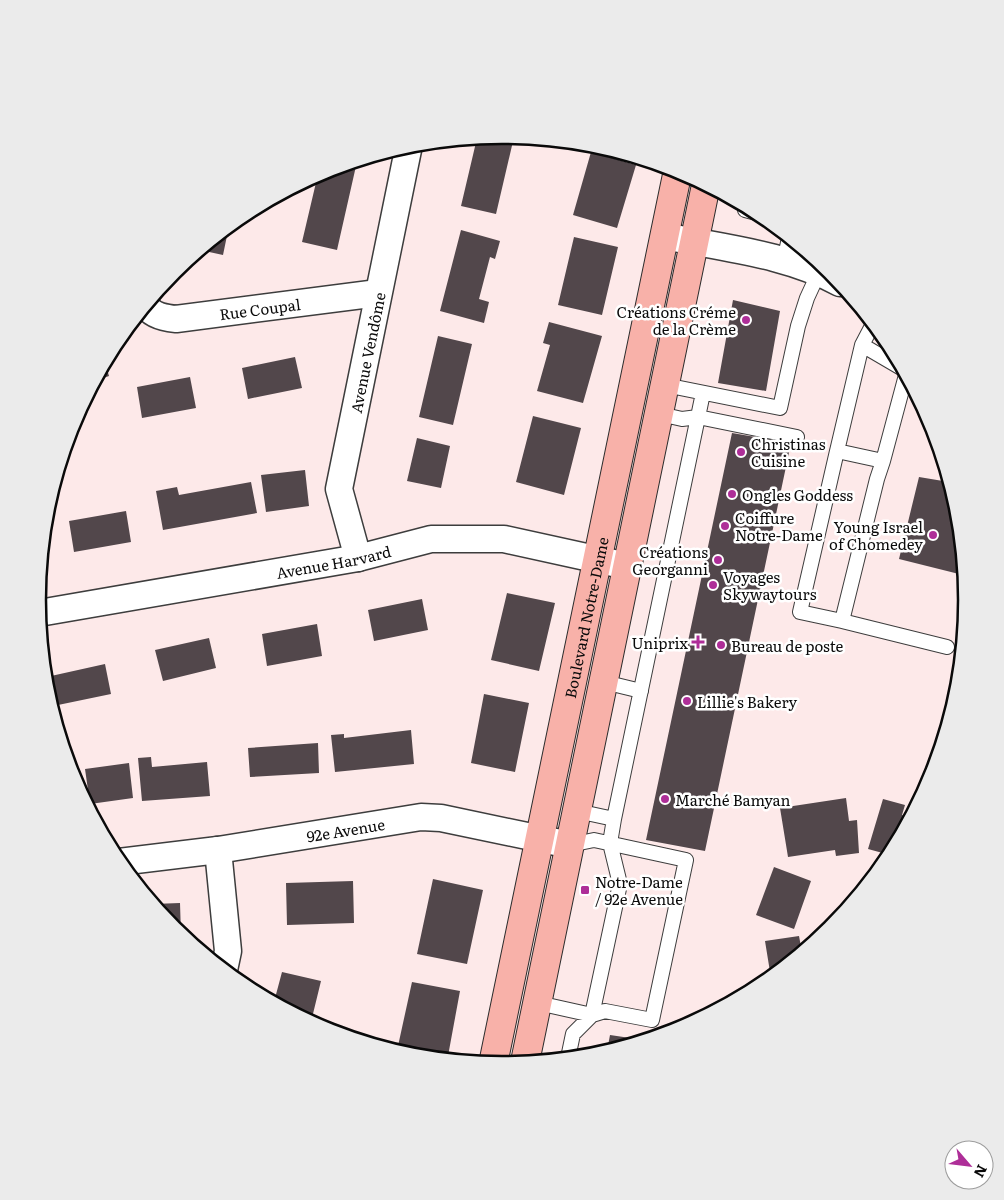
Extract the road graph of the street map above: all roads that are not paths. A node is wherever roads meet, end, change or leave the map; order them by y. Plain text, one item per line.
1 (407, 154) edge
2 (676, 179) edge
3 (705, 191) edge
4 (665, 236) junction
5 (694, 242) junction
6 (787, 249) edge
7 (811, 266) edge
8 (826, 281) edge
9 (378, 294) junction
10 (151, 310) edge
11 (870, 331) edge
12 (862, 345) junction
13 (890, 362) edge
14 (904, 384) edge
15 (665, 385) junction
16 (704, 393) junction
17 (660, 414) junction
18 (698, 416) junction
19 (797, 437) dead end
20 (837, 451) junction
21 (883, 461) junction
22 (358, 558) junction
23 (598, 560) junction
24 (627, 566) junction
25 (46, 612) edge
26 (842, 621) junction
27 (947, 647) dead end
28 (604, 682) junction
29 (641, 691) junction
30 (577, 811) junction
31 (614, 819) junction
32 (540, 838) junction
33 (610, 843) junction
34 (570, 845) junction
35 (218, 850) junction
36 (129, 861) edge
37 (226, 962) edge
38 (538, 1003) junction
39 (592, 1016) junction
40 (570, 1051) edge
41 (527, 1055) edge
42 (495, 1056) edge

1 - 9 street, Avenue Vendôme
2 - 4 street, Boulevard Notre-Dame
3 - 5 street, Boulevard Notre-Dame
4 - 5 street
4 - 23 street, Boulevard Notre-Dame
5 - 6 street
5 - 15 street, Boulevard Notre-Dame
6 - 7 street
8 - 16 lane
9 - 10 street, Rue Coupal
9 - 22 street, Avenue Vendôme
11 - 12 lane
12 - 13 lane
12 - 20 lane
14 - 21 lane
15 - 16 lane
15 - 17 street, Boulevard Notre-Dame
16 - 18 lane
17 - 18 lane
17 - 24 street, Boulevard Notre-Dame
18 - 19 lane
18 - 29 lane
20 - 21 lane
20 - 26 lane
21 - 26 lane
22 - 23 street, Avenue Harvard
22 - 25 street, Avenue Harvard
23 - 24 street, Avenue Harvard
23 - 32 street, Boulevard Notre-Dame
24 - 28 street, Boulevard Notre-Dame
26 - 27 lane
28 - 29 lane
28 - 30 street, Boulevard Notre-Dame
29 - 31 lane
30 - 31 lane
30 - 34 street, Boulevard Notre-Dame
31 - 33 lane
32 - 34 street, 92e Avenue
32 - 35 street, 92e Avenue
32 - 42 street, Boulevard Notre-Dame
33 - 34 lane
33 - 39 lane
33 - 39 lane
34 - 38 street, Boulevard Notre-Dame
35 - 36 street, 92e Avenue
35 - 37 street
38 - 39 lane
38 - 41 street, Boulevard Notre-Dame
39 - 40 lane

